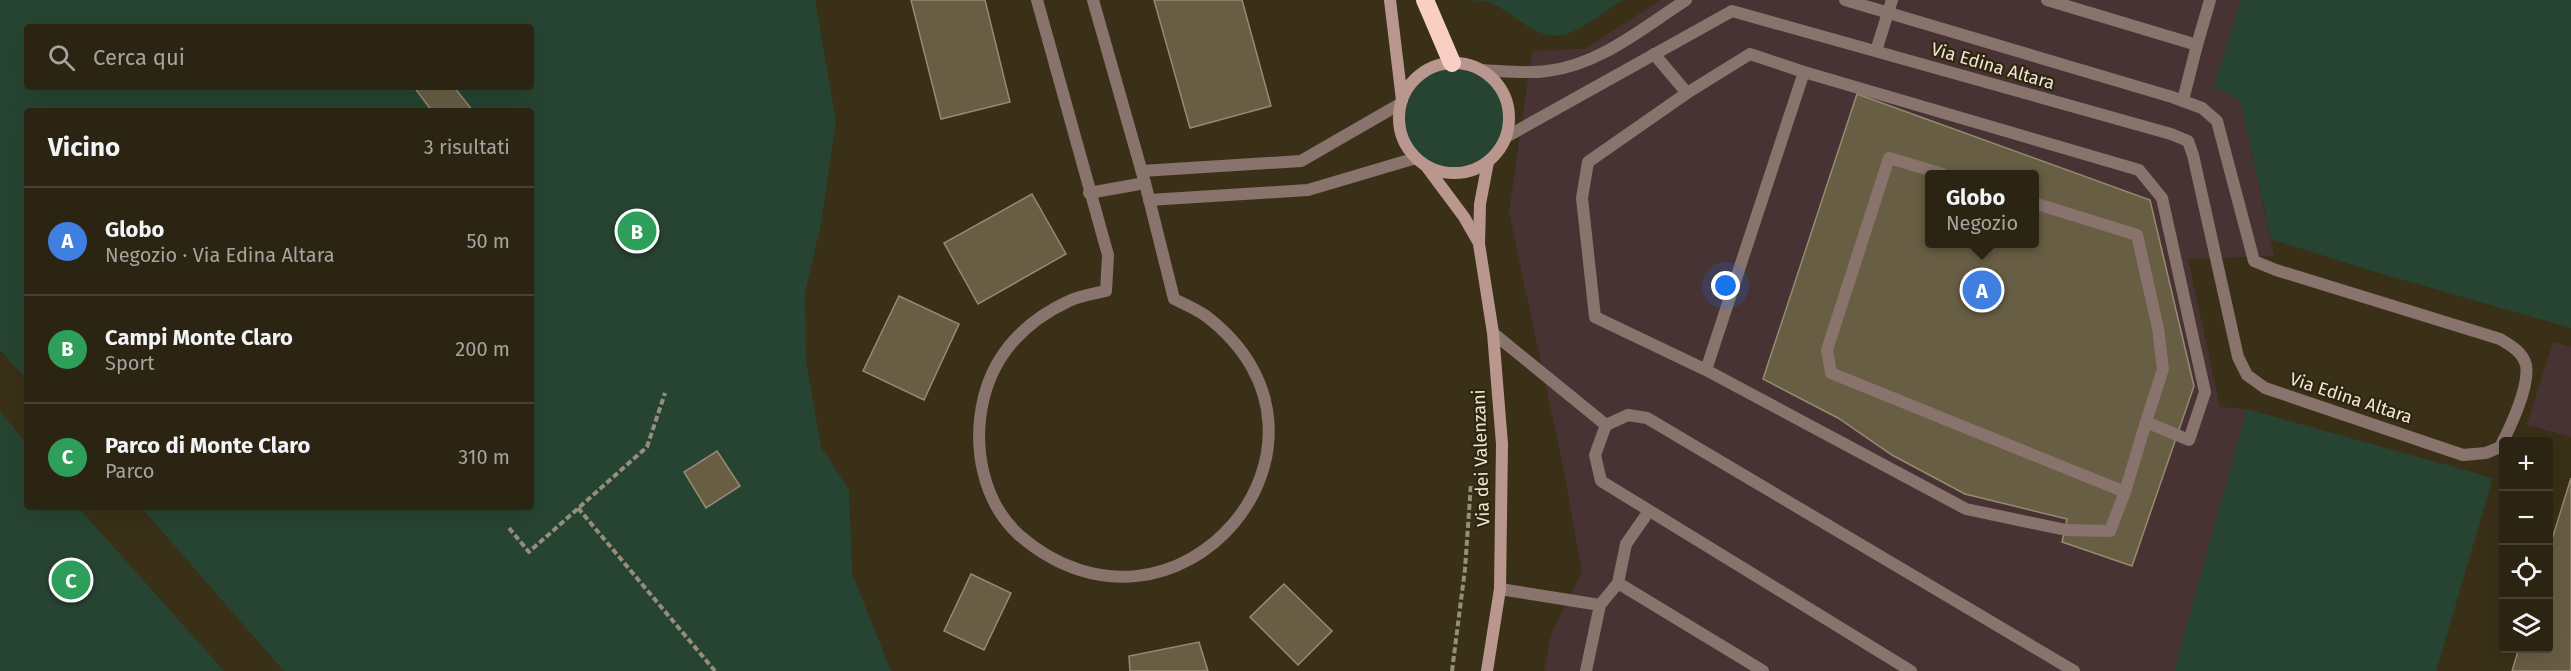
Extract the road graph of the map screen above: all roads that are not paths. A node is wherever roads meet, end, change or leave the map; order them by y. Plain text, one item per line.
1 (1037, 0) edge
2 (1094, 0) edge
3 (1390, 0) edge
4 (1425, 0) edge
5 (1686, 0) edge
6 (1845, 0) edge
7 (2048, 0) edge
8 (2211, 0) edge
9 (1890, 6) edge
10 (2197, 45) junction
11 (1876, 51) junction
12 (1654, 54) junction
13 (1452, 63) junction
14 (1481, 70) junction
15 (1804, 72) junction
16 (1687, 93) junction
17 (2183, 100) junction
18 (1401, 102) junction
19 (1506, 137) junction
20 (1420, 162) junction
21 (1488, 162) junction
22 (1930, 170) edge
23 (1143, 177) junction
24 (1089, 193) junction
25 (1149, 200) junction
26 (2039, 205) edge
27 (1479, 243) junction
28 (1493, 333) junction
29 (1706, 370) junction
30 (2146, 422) junction
31 (1606, 425) junction
32 (2125, 492) junction
33 (1649, 511) junction
34 (1618, 583) junction
35 (1500, 589) junction
36 (1600, 605) junction
37 (1487, 671) edge
38 (1586, 671) edge
39 (1763, 671) edge
40 (1911, 671) edge
41 (2074, 671) edge

1 - 24 street
2 - 23 street
3 - 18 street, Via dei Valenzani
4 - 13 highway
5 - 14 street
6 - 9 street, Via Edina Altara
7 - 10 street
8 - 10 street
9 - 11 street
9 - 17 street, Via Edina Altara
10 - 17 street
11 - 12 street, Via Edina Altara
11 - 17 street, Via Edina Altara
12 - 16 street
12 - 19 street, Via Edina Altara
13 - 14 street
13 - 18 street
14 - 19 street, Via dei Valenzani
15 - 16 street
15 - 29 street
15 - 30 street
16 - 29 street
18 - 20 street, Via dei Valenzani
18 - 23 street
19 - 21 street, Via dei Valenzani
20 - 21 street
20 - 25 street
20 - 27 street, Via dei Valenzani
21 - 27 street, Via dei Valenzani
22 - 32 street
23 - 24 street
23 - 25 street
24 - 25 street
26 - 30 street
27 - 28 street, Via dei Valenzani
28 - 31 street
28 - 35 street, Via dei Valenzani
29 - 32 street
30 - 32 street
31 - 33 street
31 - 41 street
33 - 34 street
33 - 40 street
34 - 36 street
34 - 39 street
35 - 36 street
35 - 37 street, Via dei Valenzani
36 - 38 street

